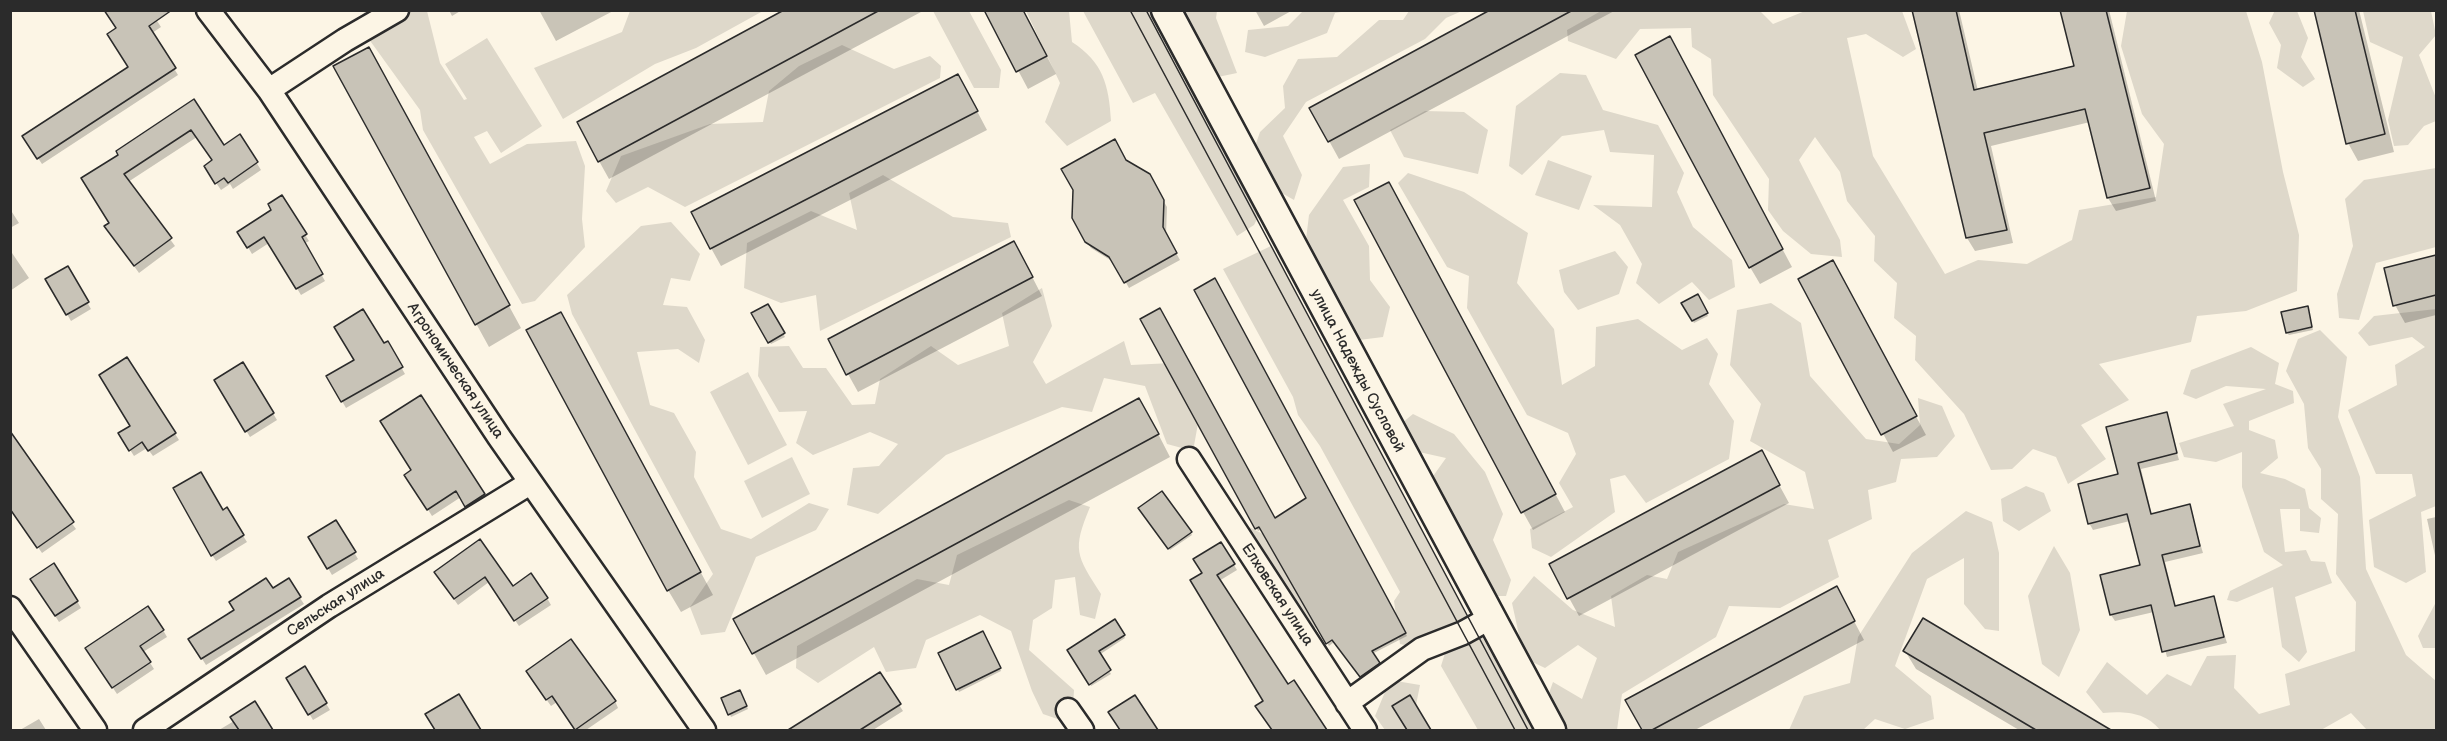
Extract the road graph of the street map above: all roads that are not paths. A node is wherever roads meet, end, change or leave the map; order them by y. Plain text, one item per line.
1 (208, 10) edge
2 (397, 10) edge
3 (1166, 10) edge
4 (269, 90) junction
5 (1189, 459) dead end
6 (530, 483) junction
7 (10, 608) edge
8 (1490, 618) junction
9 (1347, 703) junction
10 (1068, 710) dead end
11 (95, 730) edge
12 (146, 730) edge
13 (704, 730) edge
14 (1082, 730) edge
15 (1365, 730) edge
16 (1551, 730) edge

1 - 4 street, Агрономическая улица
2 - 4 street
3 - 8 main road, улица Надежды Сусловой
4 - 6 street, Агрономическая улица
5 - 9 street, Елховская улица
6 - 12 street, Сельская улица
6 - 13 street, Агрономическая улица
7 - 11 street
8 - 9 street
8 - 16 main road, улица Надежды Сусловой
9 - 15 street, Елховская улица
10 - 14 street

